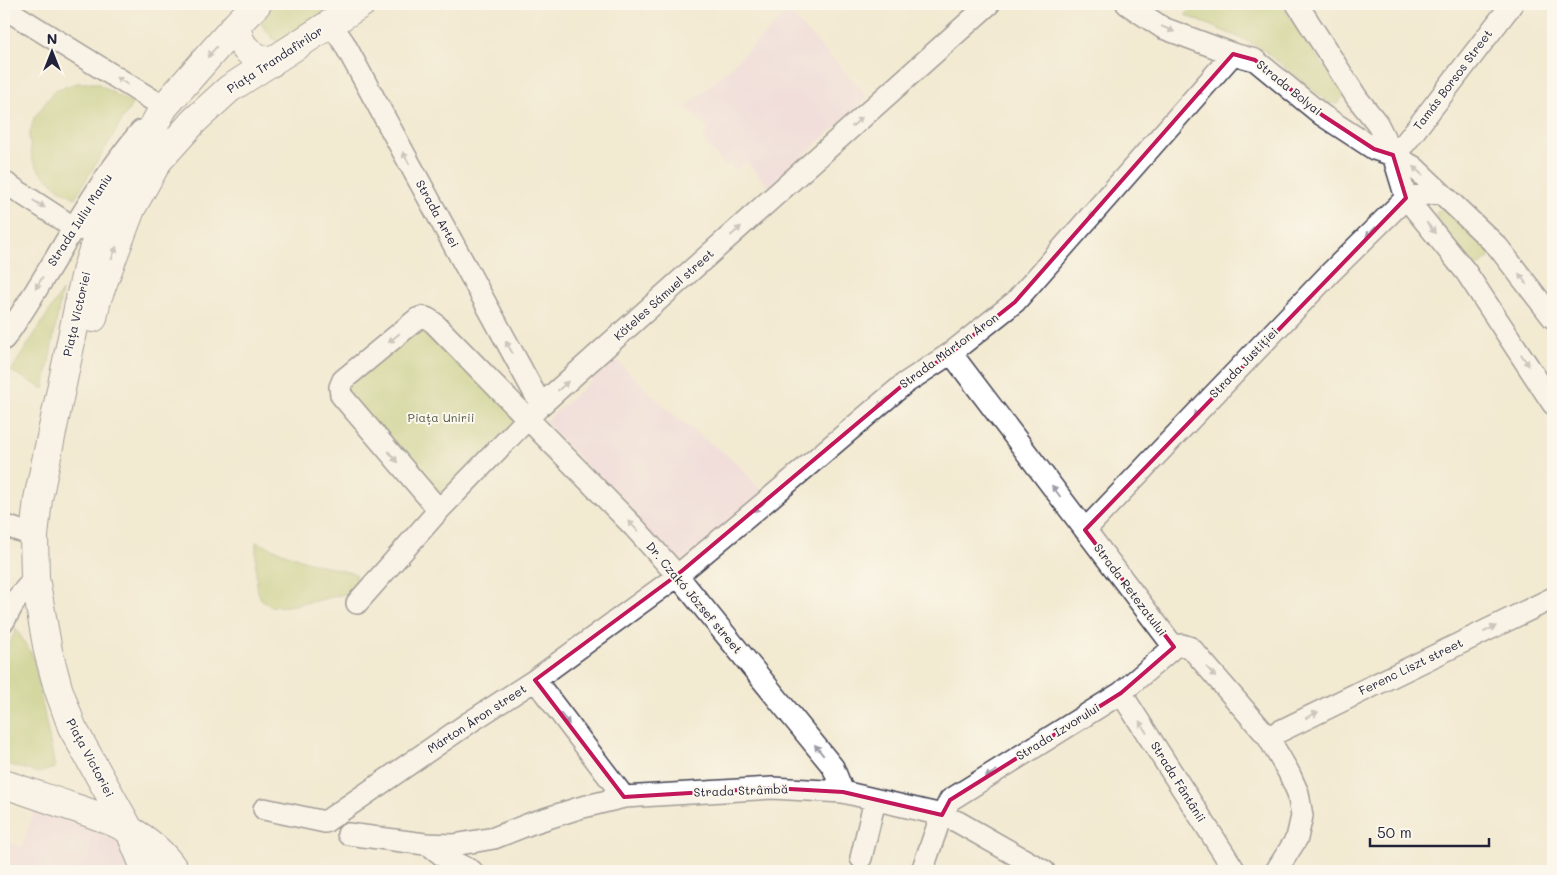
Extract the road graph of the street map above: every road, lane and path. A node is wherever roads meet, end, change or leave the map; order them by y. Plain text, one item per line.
1 (256, 4) edge
2 (361, 4) edge
3 (989, 4) edge
4 (1127, 4) edge
5 (1297, 4) edge
6 (1512, 4) edge
7 (4, 8) edge
8 (237, 24) junction
9 (331, 24) junction
10 (1233, 54) junction
11 (271, 63) junction
12 (1357, 98) junction
13 (164, 107) junction
14 (1322, 115) junction
15 (194, 121) joint
16 (1393, 155) junction
17 (158, 161) junction
18 (4, 182) edge
19 (1440, 192) junction
20 (1406, 198) junction
21 (74, 227) junction
22 (113, 227) junction
23 (87, 268) junction
24 (1553, 318) edge
25 (4, 339) edge
26 (951, 353) junction
27 (1553, 404) edge
28 (534, 412) junction
29 (439, 510) junction
30 (4, 524) edge
31 (1085, 530) junction
32 (34, 536) junction
33 (678, 575) junction
34 (35, 578) junction
35 (1553, 598) edge
36 (357, 603) dead end
37 (4, 621) edge
38 (1174, 647) junction
39 (535, 680) junction
40 (1121, 693) junction
41 (1268, 737) junction
42 (4, 784) edge
43 (843, 792) junction
44 (624, 797) junction
45 (875, 800) junction
46 (264, 809) dead end
47 (942, 816) junction
48 (129, 829) junction
49 (348, 834) dead end
50 (428, 844) junction
51 (860, 858) dead end
52 (175, 870) edge
53 (146, 871) edge
54 (472, 871) edge
55 (922, 871) edge
56 (1044, 871) edge
57 (1235, 871) edge
58 (1276, 871) edge

1 - 8 main road
2 - 9 main road, Piața Trandafirilor
28 -> 3 street, Köteles Sámuel street
4 -> 10 street, Strada Bolyai
5 - 12 street
6 - 16 street, Tamás Borsos Street
13 -> 7 street
8 - 11 main road
8 -> 13 main road
9 - 11 main road, Piața Trandafirilor
28 -> 9 street, Strada Artei
10 - 14 street, Strada Bolyai
10 -> 26 street, Strada Márton Áron
11 - 15 main road, Piața Trandafirilor
12 - 14 street
12 - 16 street
13 - 17 street
13 - 21 street, Strada Iuliu Maniu
13 - 22 main road, Piața Victoriei
14 - 16 street, Strada Bolyai
15 - 17 main road, Piața Victoriei
19 -> 16 street, Strada Bolyai
16 - 20 street
17 - 22 main road, Piața Victoriei
18 -> 21 street
19 - 20 street
24 -> 19 street, Strada Bolyai
20 -> 27 street
20 -> 31 street, Strada Justiției
21 - 22 street
21 - 23 street
21 -> 25 street, Strada Iuliu Maniu
22 - 23 main road, Piața Victoriei
32 -> 22 main road, Piața Victoriei
23 - 32 main road, Piața Victoriei
31 -> 26 street, Strada Retezatului
26 -> 33 street, Strada Márton Áron
28 - 29 street, Köteles Sámuel street
28 -> 29 street
33 -> 28 street, Dr. Czakó József street
29 - 36 street, Köteles Sámuel street
30 - 32 street
31 - 38 street, Strada Retezatului
32 - 34 main road, Piața Victoriei
33 - 39 street, Márton Áron street
43 -> 33 street, Dr. Czakó József street
34 - 37 street
34 - 48 main road, Piața Victoriei
41 -> 35 street, Ferenc Liszt street
38 - 40 street, Strada Izvorului
38 -> 41 street, Strada Retezatului
39 -> 44 street
39 - 46 street, Márton Áron street
40 -> 47 street, Strada Izvorului
57 -> 40 street, Strada Fântânii
41 - 58 street, Strada Retezatului
42 - 48 main road
43 - 44 street, Strada Strâmbă
43 - 45 street, Strada Strâmbă
44 - 50 street, Strada Strâmbă
45 - 47 street, Strada Strâmbă
45 - 51 street
47 - 55 street, Strada Izvorului
47 - 56 street, Strada Strâmbă
48 - 52 main road, Piața Victoriei
48 - 53 main road, Piața Victoriei
49 - 50 street, Strada Strâmbă
50 - 54 street

